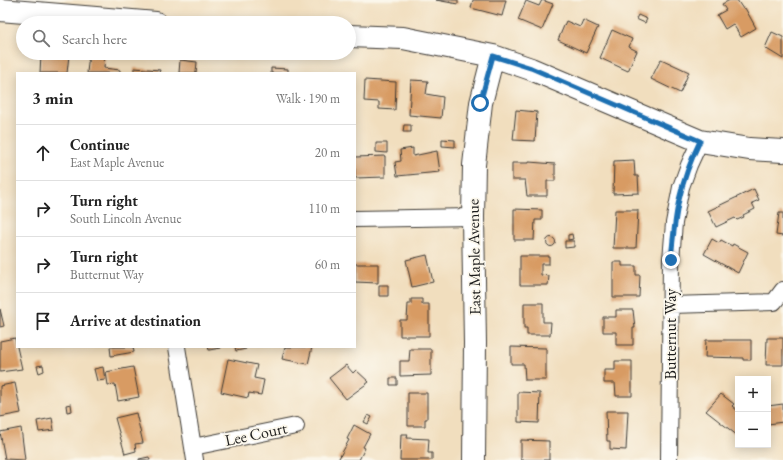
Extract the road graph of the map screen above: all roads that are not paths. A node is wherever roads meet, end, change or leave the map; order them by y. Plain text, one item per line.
1 (0, 10) edge
2 (72, 16) edge
3 (356, 36) edge
4 (493, 56) junction
5 (700, 141) junction
6 (783, 151) edge
7 (473, 217) junction
8 (356, 219) edge
9 (783, 290) edge
10 (670, 304) junction
11 (177, 348) edge
12 (296, 426) dead end
13 (194, 454) edge
14 (474, 460) edge
15 (669, 460) edge

1 - 2 main road
3 - 4 main road
4 - 5 main road
4 - 7 main road, East Maple Avenue
5 - 6 main road
5 - 10 street, Butternut Way
7 - 8 street
7 - 14 main road, East Maple Avenue
9 - 10 street
10 - 15 street, Butternut Way
11 - 13 street
12 - 13 street, Lee Court

